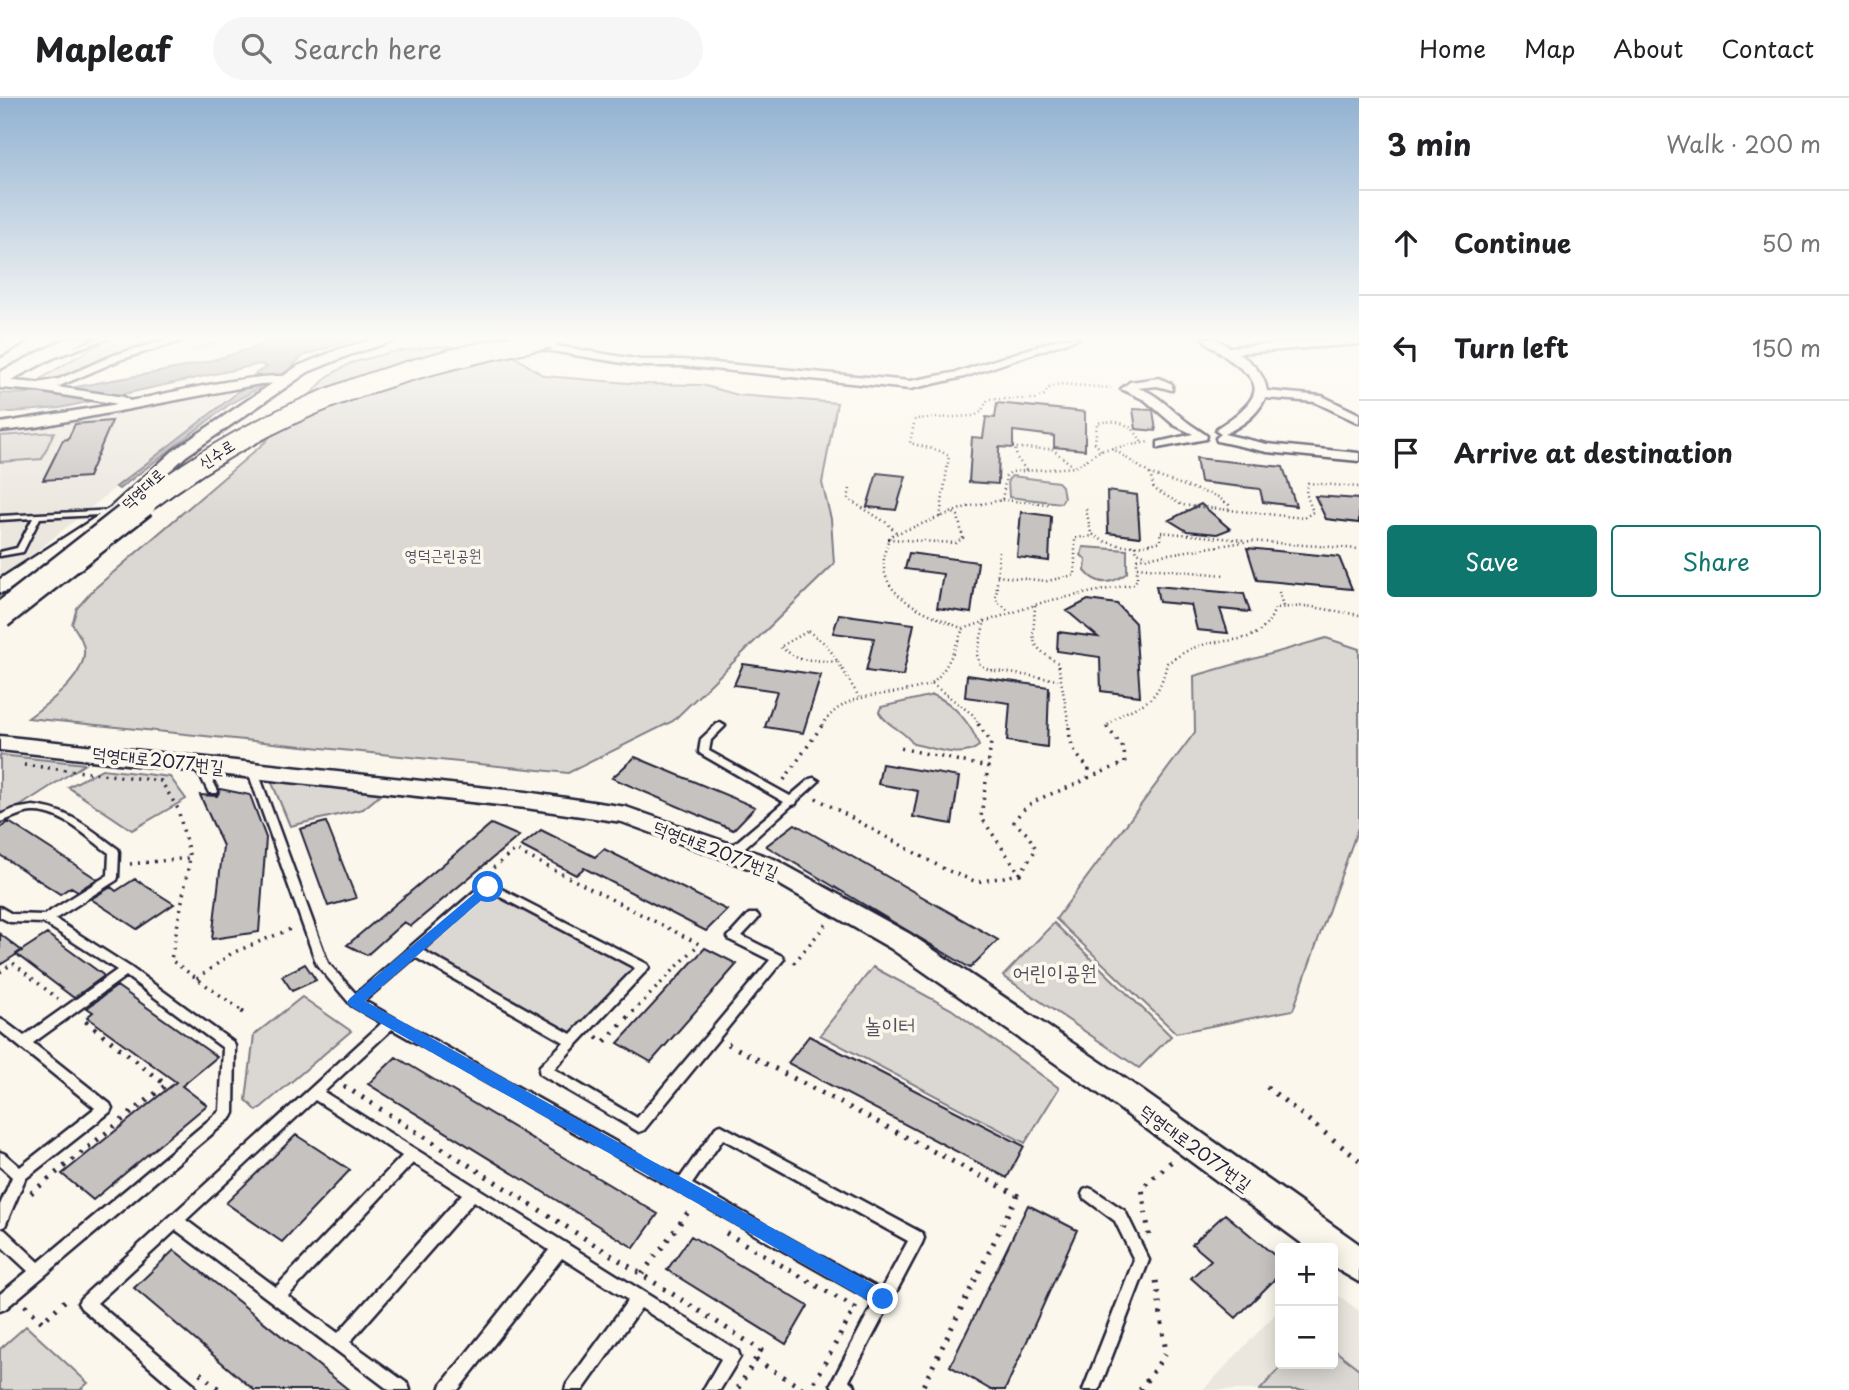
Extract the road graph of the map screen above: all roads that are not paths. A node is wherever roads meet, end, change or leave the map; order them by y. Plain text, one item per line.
1 (107, 398) edge
2 (164, 398) edge
3 (261, 398) edge
4 (302, 398) edge
5 (324, 398) edge
6 (1153, 398) edge
7 (1260, 398) edge
8 (1310, 398) edge
9 (150, 401) junction
10 (1359, 419) edge
11 (0, 427) edge
12 (1198, 433) junction
13 (1222, 434) junction
14 (1164, 445) road end
15 (1267, 448) junction
16 (1359, 457) edge
17 (1267, 464) dead end
18 (117, 512) junction
19 (38, 515) junction
20 (0, 518) edge
21 (0, 554) edge
22 (0, 587) edge
23 (0, 602) edge
24 (0, 616) edge
25 (720, 726) dead end
26 (7, 753) edge
27 (194, 763) junction
28 (252, 769) junction
29 (814, 781) dead end
30 (213, 791) dead end
31 (792, 802) junction
32 (0, 818) edge
33 (731, 853) junction
34 (753, 916) dead end
35 (4, 918) edge
36 (46, 919) junction
37 (414, 951) junction
38 (126, 970) junction
39 (355, 1002) junction
40 (390, 1022) junction
41 (0, 1024) edge
42 (572, 1041) junction
43 (24, 1043) junction
44 (314, 1093) junction
45 (412, 1154) junction
46 (0, 1157) edge
47 (20, 1175) junction
48 (682, 1186) junction
49 (472, 1193) junction
50 (1089, 1194) dead end
51 (0, 1221) edge
52 (175, 1221) junction
53 (0, 1235) edge
54 (560, 1248) junction
55 (1359, 1265) edge
56 (39, 1272) junction
57 (277, 1297) junction
58 (639, 1298) junction
59 (883, 1299) junction
60 (0, 1304) edge
61 (339, 1343) junction
62 (188, 1390) edge
63 (402, 1390) edge
64 (448, 1390) edge
65 (573, 1390) edge
66 (711, 1390) edge
67 (848, 1390) edge
68 (1091, 1390) edge

1 - 9 street
2 - 9 street
3 - 18 street, 덕영대로
4 - 23 main road, 신수로
5 - 24 main road, 신수로, bridge
6 - 12 street
7 - 13 street
8 - 10 street
9 - 11 street
12 - 13 street
12 - 14 street
13 - 15 street
15 - 16 street
15 - 17 street
18 - 19 lane
18 - 22 street, 덕영대로
19 - 20 lane
19 - 21 lane
25 - 31 lane
26 - 27 street, 덕영대로2077번길
27 - 28 street, 덕영대로2077번길
27 - 30 lane
28 - 33 street, 덕영대로2077번길
28 - 39 lane
29 - 31 lane
31 - 33 lane
32 - 36 lane
33 - 55 street, 덕영대로2077번길
34 - 42 lane
35 - 36 lane
36 - 38 lane
37 - 39 lane
37 - 42 lane
37 - 42 lane
38 - 43 lane
38 - 56 lane
39 - 40 lane
40 - 44 lane
40 - 48 lane
41 - 43 lane
43 - 47 lane
44 - 45 lane
44 - 52 lane
45 - 49 lane
45 - 57 lane
46 - 47 lane
47 - 51 lane
48 - 59 lane
48 - 59 lane
49 - 54 lane
49 - 61 lane
50 - 68 lane
52 - 57 lane
52 - 62 lane
53 - 56 lane
54 - 58 lane
54 - 64 lane
56 - 60 lane
57 - 61 lane
58 - 65 lane
58 - 66 lane
59 - 67 lane
61 - 63 lane

